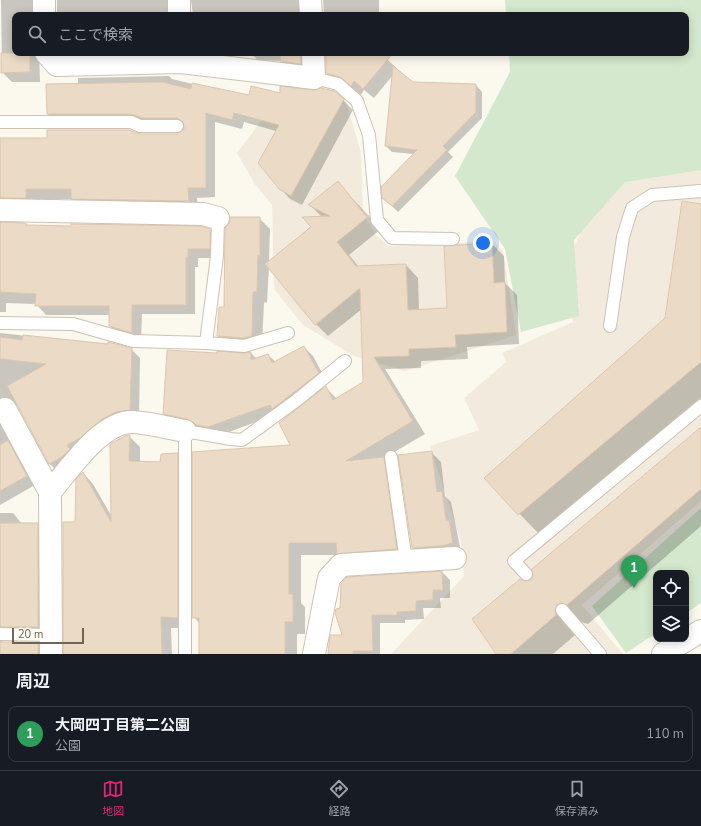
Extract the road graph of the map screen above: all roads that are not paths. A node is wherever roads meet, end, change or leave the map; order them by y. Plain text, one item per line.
1 (44, 0) edge
2 (178, 0) edge
3 (310, 0) edge
4 (44, 12) edge
5 (179, 12) edge
6 (311, 12) edge
7 (49, 56) edge
8 (313, 56) edge
9 (181, 57) edge
10 (314, 78) junction
11 (0, 122) edge
12 (177, 126) dead end
13 (701, 191) edge
14 (0, 210) edge
15 (218, 218) joint
16 (453, 239) dead end
17 (0, 324) edge
18 (610, 326) dead end
19 (288, 333) dead end
20 (206, 343) junction
21 (344, 361) dead end
22 (3, 405) edge
23 (701, 406) edge
24 (185, 431) junction
25 (391, 457) dead end
26 (50, 492) junction
27 (454, 558) dead end
28 (406, 561) junction
29 (526, 574) dead end
30 (562, 610) dead end
31 (701, 631) edge
32 (0, 634) edge
33 (51, 644) edge
34 (185, 654) edge
35 (314, 654) edge
36 (600, 654) edge
37 (664, 654) edge

1 - 4 street
2 - 5 street
3 - 6 street
7 - 9 street
8 - 10 street
9 - 10 street
10 - 16 lane
11 - 12 lane
13 - 18 lane
14 - 15 street
15 - 20 lane
17 - 20 lane
19 - 20 lane
21 - 24 lane
22 - 26 street
23 - 29 lane
24 - 26 street
24 - 34 lane
25 - 28 lane
26 - 33 street
27 - 28 street
28 - 35 street
30 - 36 lane
31 - 37 street
32 - 33 lane

